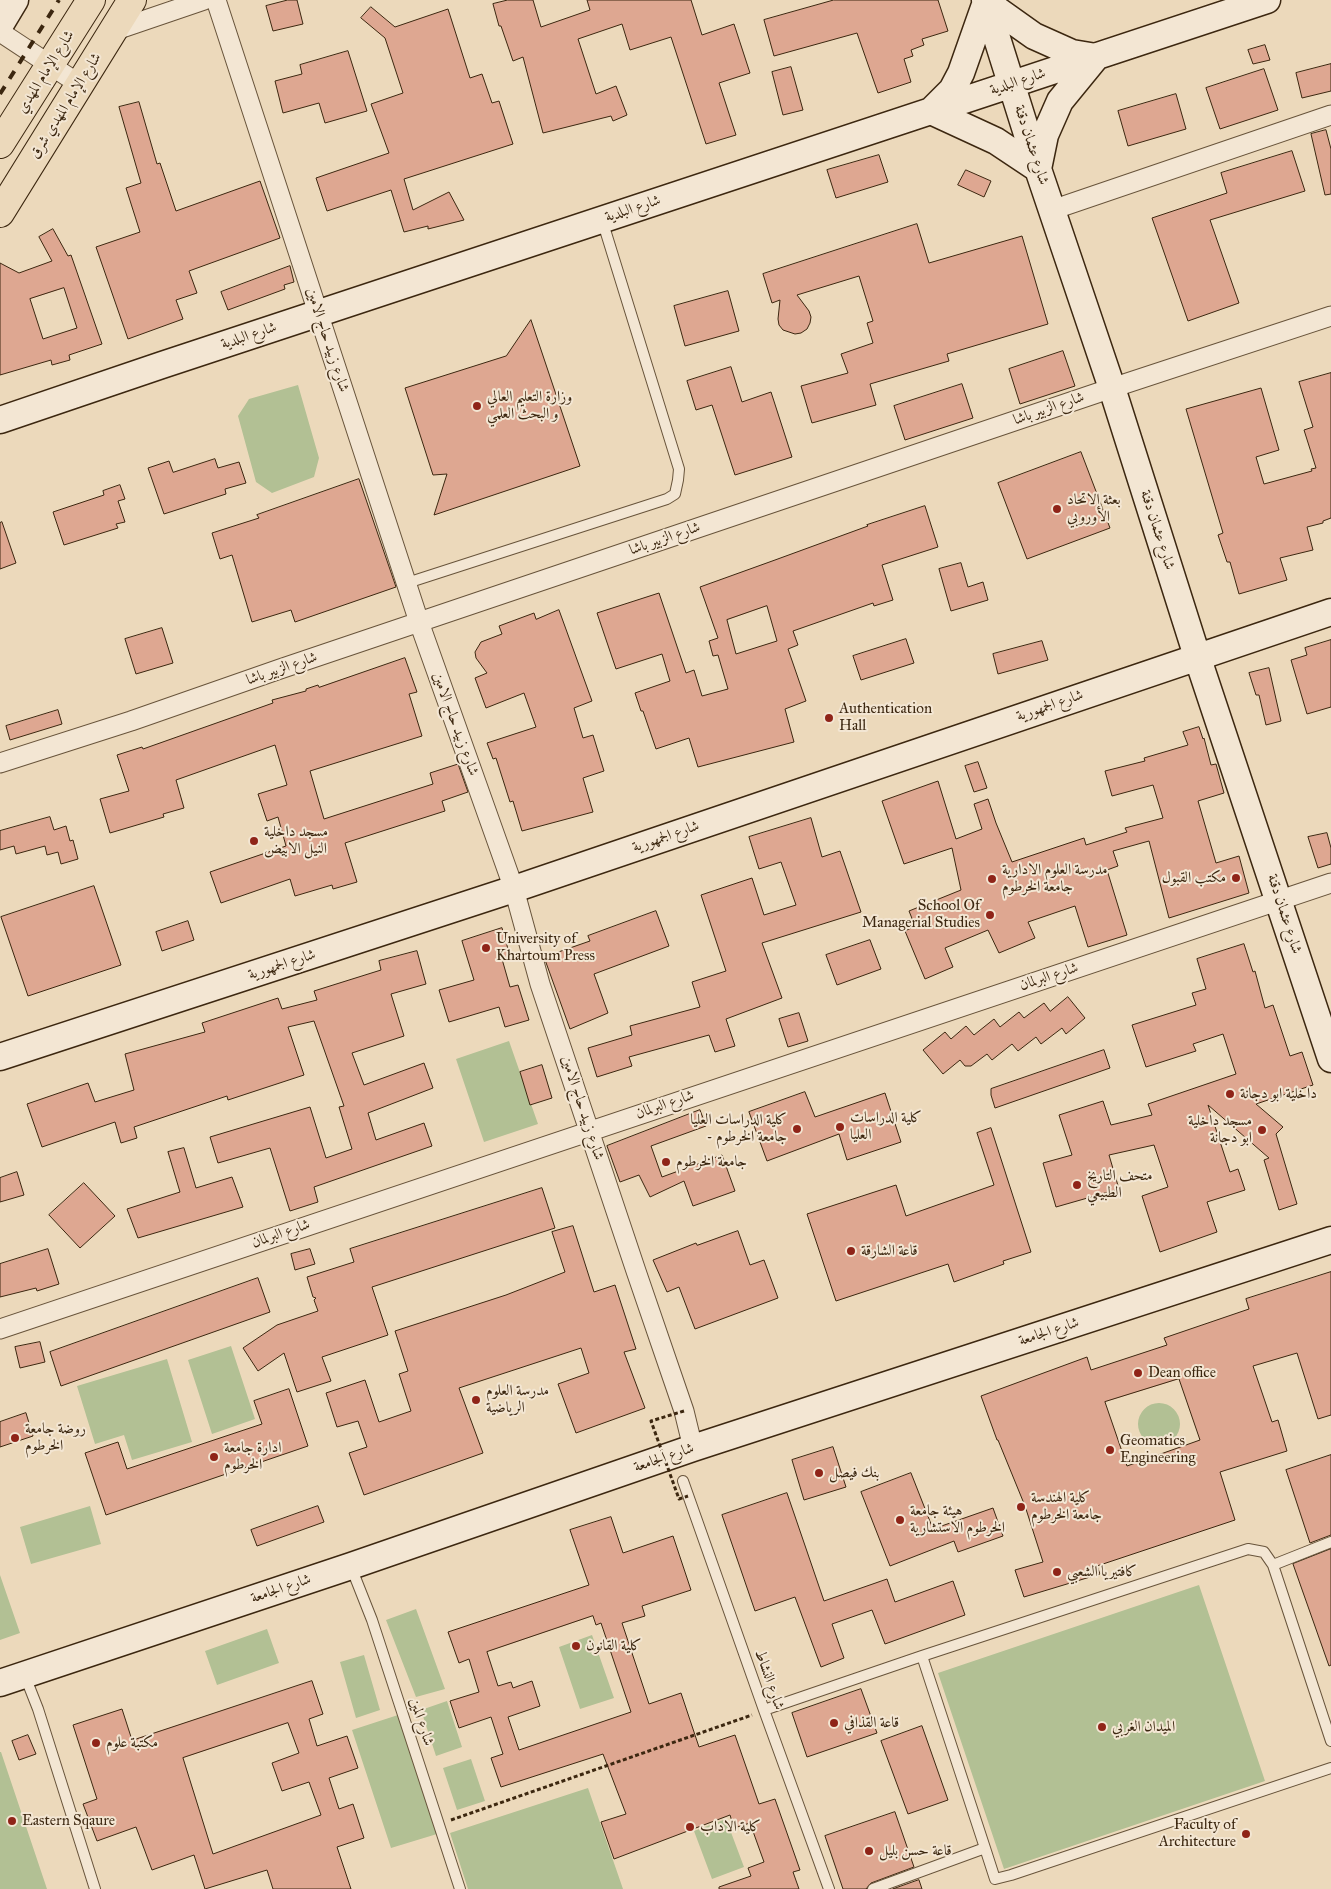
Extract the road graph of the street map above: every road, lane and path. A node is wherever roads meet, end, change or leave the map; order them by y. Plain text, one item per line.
1 (14, 0) edge
2 (91, 0) edge
3 (132, 0) edge
4 (204, 0) edge
5 (216, 0) edge
6 (1267, 0) edge
7 (986, 1) edge
8 (0, 25) edge
9 (0, 32) edge
10 (113, 32) junction
11 (1096, 57) junction
12 (51, 65) junction
13 (80, 84) junction
14 (1012, 85) junction
15 (932, 111) junction
16 (1331, 115) edge
17 (0, 144) edge
18 (1038, 169) junction
19 (1052, 210) junction
20 (0, 213) edge
21 (602, 220) junction
22 (319, 314) junction
23 (1331, 316) edge
24 (1112, 388) junction
25 (0, 420) edge
26 (407, 583) junction
27 (1331, 612) edge
28 (419, 622) junction
29 (1197, 656) junction
30 (0, 763) edge
31 (1331, 883) edge
32 (514, 889) junction
33 (1279, 900) junction
34 (0, 1057) edge
35 (1331, 1059) edge
36 (590, 1131) junction
37 (1331, 1240) edge
38 (0, 1329) edge
39 (684, 1411) junction
40 (693, 1448) junction
41 (683, 1481) dead end
42 (688, 1496) junction
43 (1331, 1542) edge
44 (1273, 1565) junction
45 (351, 1566) junction
46 (922, 1656) junction
47 (12, 1679) edge
48 (764, 1710) junction
49 (1331, 1741) edge
50 (1331, 1768) edge
51 (439, 1824) junction
52 (985, 1848) junction
53 (95, 1889) edge
54 (460, 1889) edge
55 (829, 1889) edge
56 (872, 1889) edge

1 - 8 street
2 - 12 main road, شارع الإمام المهدي
3 - 10 main road, شارع الإمام المهدي شرق
4 - 10 street
5 - 22 street, شارع زبيد حاج الامين
6 - 11 street, شارع البلدية
7 - 11 street
7 - 14 street, شارع عثمان دقنة
7 - 15 street
9 - 12 street
10 - 13 main road, شارع الإمام المهدي شرق
11 - 14 street, شارع البلدية
11 - 18 street
12 - 13 street
12 - 17 main road, شارع الإمام المهدي
13 - 20 main road, شارع الإمام المهدي شرق
14 - 15 street, شارع البلدية
14 - 18 street, شارع عثمان دقنة
15 - 18 street
15 - 21 street, شارع البلدية
16 - 19 street
18 - 19 street, شارع عثمان دقنة
19 - 24 street, شارع عثمان دقنة
21 - 22 street, شارع البلدية
21 - 26 lane
22 - 25 street, شارع البلدية
22 - 26 street, شارع زبيد حاج الامين
23 - 24 street, شارع الزبير باشا
24 - 28 street, شارع الزبير باشا
24 - 29 street, شارع عثمان دقنة
26 - 28 street, شارع زبيد حاج الامين
27 - 29 street, شارع الجمهورية
28 - 30 street, شارع الزبير باشا
28 - 32 street, شارع زبيد حاج الامين
29 - 32 street, شارع الجمهورية
29 - 33 street, شارع عثمان دقنة
31 - 33 street, شارع البرلمان
32 - 34 street, شارع الجمهورية
32 - 36 street, شارع زبيد حاج الامين
33 - 35 street, شارع عثمان دقنة
33 - 36 street, شارع البرلمان
36 - 38 street, شارع البرلمان
36 - 39 street, شارع زبيد حاج الامين
37 - 40 street, شارع الجامعة
39 - 40 street, شارع زبيد حاج الامين
39 - 42 path, bridge
40 - 45 street, شارع الجامعة
41 - 42 lane, شارع النشاط
42 - 48 lane, شارع النشاط
43 - 44 lane
44 - 46 lane
44 - 49 lane
45 - 47 street, شارع الجامعة
45 - 51 lane, شارع المين
46 - 48 lane
46 - 52 lane
47 - 53 lane
48 - 51 path
48 - 55 lane, شارع النشاط
50 - 52 lane
51 - 54 lane, شارع المين
52 - 56 lane

